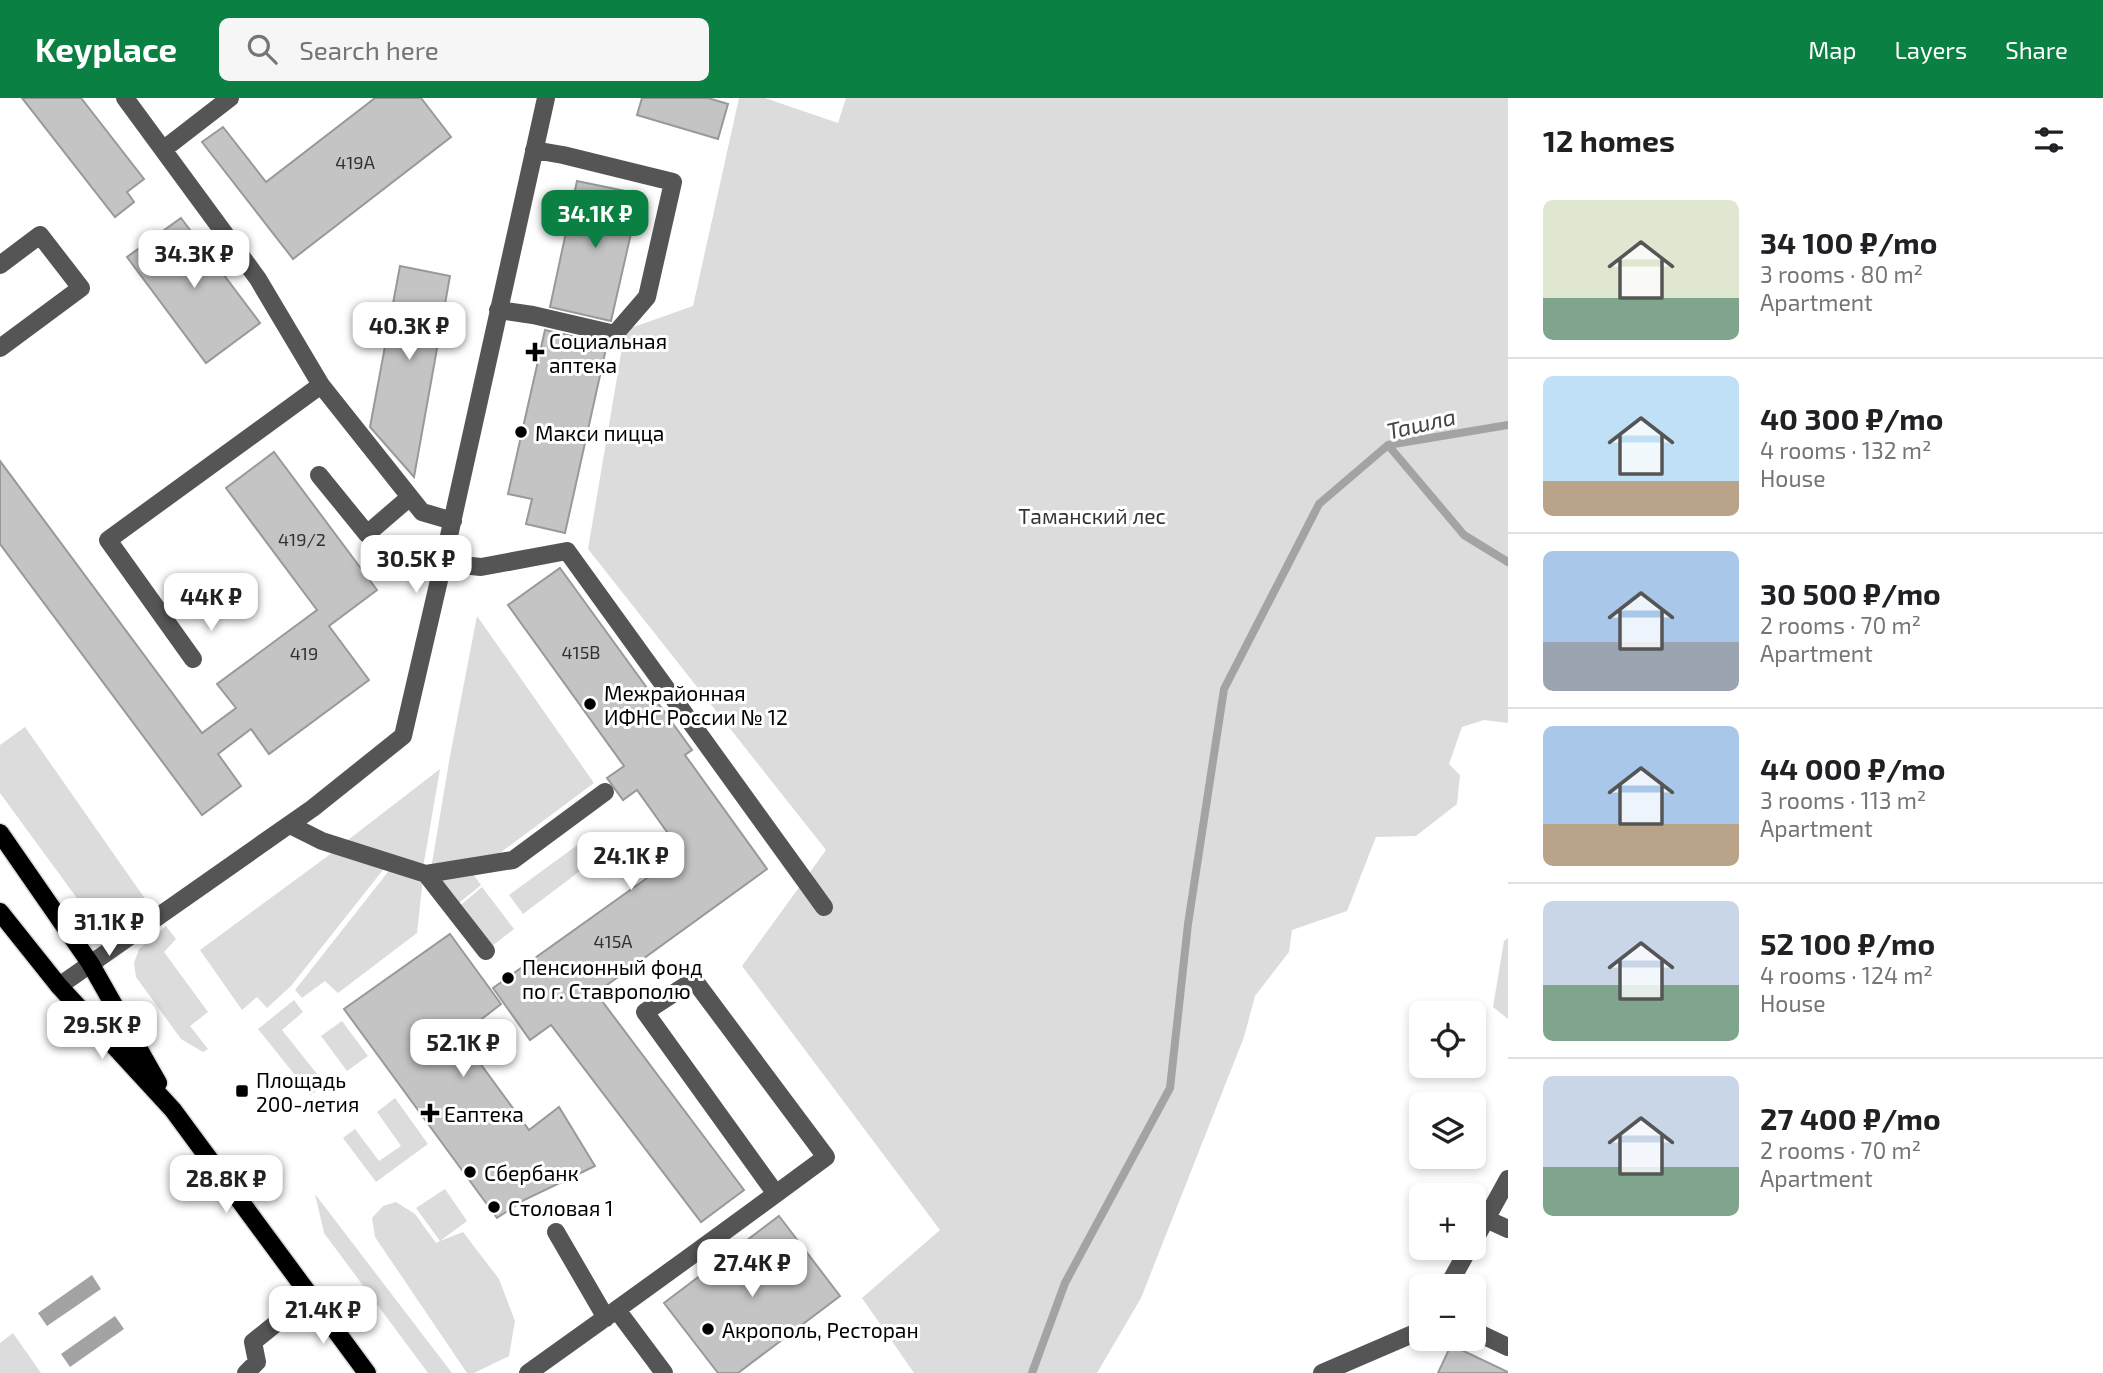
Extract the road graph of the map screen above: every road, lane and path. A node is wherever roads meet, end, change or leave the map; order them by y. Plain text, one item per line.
1 (125, 98) edge
2 (230, 98) edge
3 (545, 98) edge
4 (164, 149) junction
5 (534, 150) junction
6 (0, 265) edge
7 (498, 310) junction
8 (0, 348) edge
9 (321, 385) junction
10 (319, 475) dead end
11 (410, 496) junction
12 (453, 521) junction
13 (443, 563) junction
14 (193, 659) dead end
15 (605, 792) dead end
16 (290, 825) junction
17 (0, 833) edge
18 (426, 874) junction
19 (824, 907) dead end
20 (0, 912) edge
21 (486, 951) dead end
22 (90, 963) junction
23 (59, 985) junction
24 (173, 1110) junction
25 (1508, 1179) edge
26 (776, 1194) junction
27 (1486, 1219) joint
28 (1508, 1229) edge
29 (556, 1232) dead end
30 (310, 1296) junction
31 (611, 1314) junction
32 (1409, 1336) edge
33 (1486, 1337) edge
34 (1508, 1347) edge
35 (246, 1373) edge
36 (367, 1373) edge
37 (528, 1373) edge
38 (664, 1373) edge
39 (1322, 1373) edge

1 - 4 street
2 - 4 street
3 - 5 street
4 - 9 street
5 - 7 street
5 - 7 street
6 - 8 street
7 - 12 street
9 - 11 street
9 - 14 street
10 - 11 street
11 - 12 street
12 - 13 street
13 - 16 street
13 - 19 street
15 - 18 street
16 - 18 street
16 - 22 street
17 - 22 main road
18 - 21 street
20 - 23 main road
22 - 23 street
22 - 24 main road
23 - 24 main road
24 - 30 main road
25 - 27 street
26 - 26 street
26 - 31 street
27 - 28 street
29 - 31 street
30 - 35 street
30 - 36 main road
31 - 37 street
31 - 38 street
32 - 39 street
33 - 34 street

